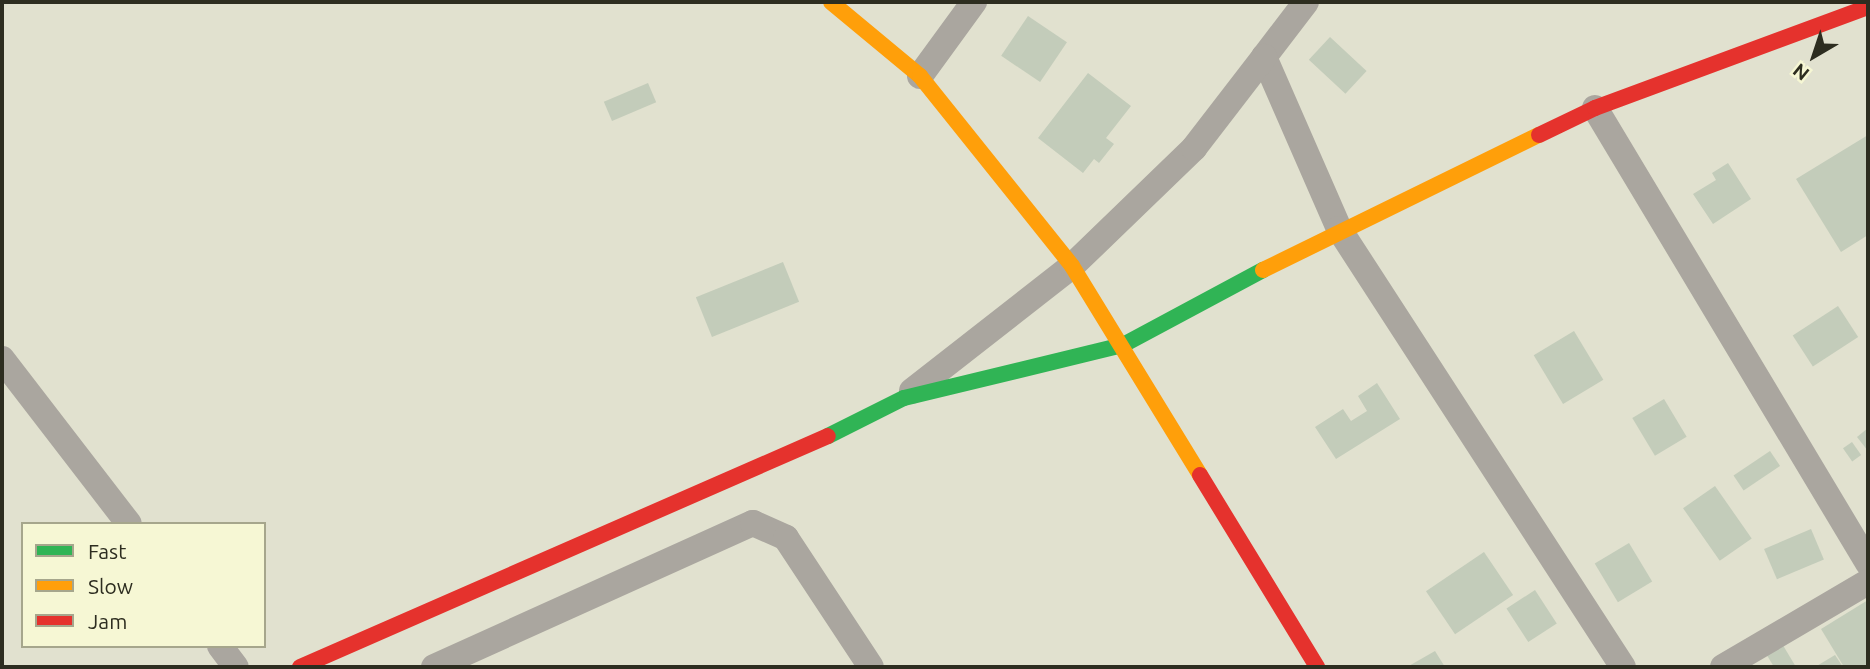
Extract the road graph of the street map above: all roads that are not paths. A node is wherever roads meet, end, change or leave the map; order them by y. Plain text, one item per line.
1 (831, 2) edge
2 (974, 2) edge
3 (1306, 2) edge
4 (1868, 7) edge
5 (1264, 57) junction
6 (920, 76) junction
7 (1595, 108) junction
8 (1339, 229) junction
9 (1072, 266) junction
10 (1123, 345) junction
11 (2, 359) edge
12 (904, 398) junction
13 (127, 522) edge
14 (1868, 563) edge
15 (1868, 582) edge
16 (222, 648) edge
17 (236, 667) edge
18 (300, 667) edge
19 (434, 667) edge
20 (871, 667) edge
21 (1318, 667) edge
22 (1623, 667) edge
23 (1723, 667) edge

1 - 6 street
2 - 6 street
3 - 5 street
4 - 7 street
5 - 8 street
5 - 9 street
6 - 9 street
7 - 8 street
7 - 14 street
8 - 10 street
8 - 22 street
9 - 10 street
9 - 12 street
10 - 12 street
10 - 21 street
11 - 13 street
12 - 18 street
15 - 23 street
16 - 17 street
19 - 20 street

